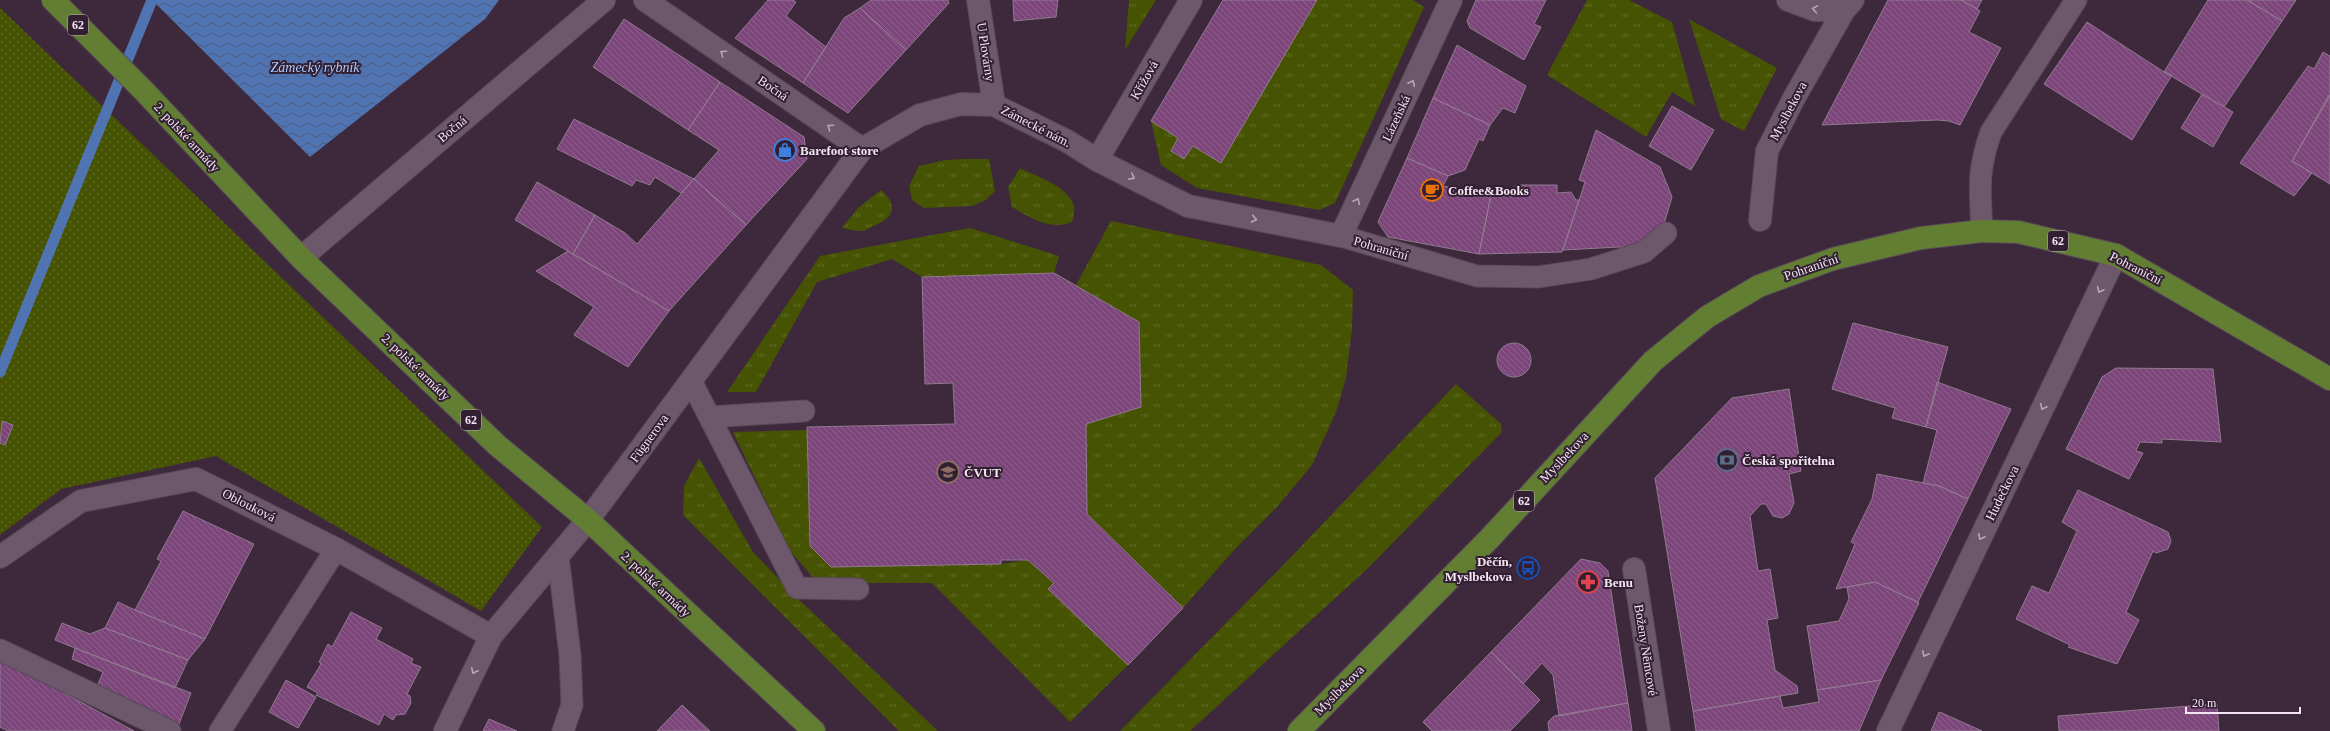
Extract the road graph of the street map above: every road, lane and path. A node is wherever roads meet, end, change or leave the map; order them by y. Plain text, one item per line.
1 (54, 0) edge
2 (604, 0) edge
3 (645, 0) edge
4 (978, 0) edge
5 (1191, 0) edge
6 (1451, 0) edge
7 (1788, 0) edge
8 (2076, 0) edge
9 (1849, 5) edge
10 (994, 105) junction
11 (862, 149) junction
12 (1097, 160) junction
13 (1760, 220) dead end
14 (1982, 231) junction
15 (1666, 234) dead end
16 (1341, 236) junction
17 (2116, 255) junction
18 (301, 258) junction
19 (1759, 286) joint
20 (2330, 378) edge
21 (691, 381) junction
22 (804, 411) dead end
23 (710, 417) junction
24 (588, 520) junction
25 (336, 549) junction
26 (558, 556) junction
27 (0, 557) edge
28 (1634, 569) dead end
29 (858, 589) dead end
30 (491, 636) junction
31 (0, 650) edge
32 (170, 731) edge
33 (220, 731) edge
34 (445, 731) edge
35 (564, 731) edge
36 (814, 731) edge
37 (1299, 731) edge
38 (1659, 731) edge
39 (1888, 731) edge

1 - 18 main road, 2. polské armády / 62
2 - 18 street, Bočná
11 -> 3 street, Bočná
4 - 10 street, U Plovárny
5 - 12 street, Křížová
16 -> 6 street, Lázeňská
9 -> 7 street, Myslbekova
8 - 14 lane
9 - 13 street, Myslbekova
10 - 11 street, Zámecké nám.
10 - 12 street, Zámecké nám.
11 - 21 street, Fügnerova
12 -> 16 street, Pohraniční
14 - 17 main road, Pohraniční / 62
14 - 19 main road, Pohraniční / 62
15 - 16 lane, Pohraniční
17 - 20 main road, Pohraniční / 62
17 -> 39 street, Hudečkova
18 - 24 main road, 2. polské armády / 62
19 - 37 main road, Myslbekova / 62
21 - 23 lane
21 - 24 street, Fügnerova
22 - 23 lane
23 - 29 lane
24 - 26 street, Fügnerova
24 - 36 main road, 2. polské armády / 62
25 - 27 street, Oblouková
25 - 30 street, Oblouková
25 - 33 lane
26 - 30 street, Fügnerova
26 - 35 lane
28 - 38 street, Boženy Němcové
30 -> 34 street, Fügnerova
31 - 32 lane

